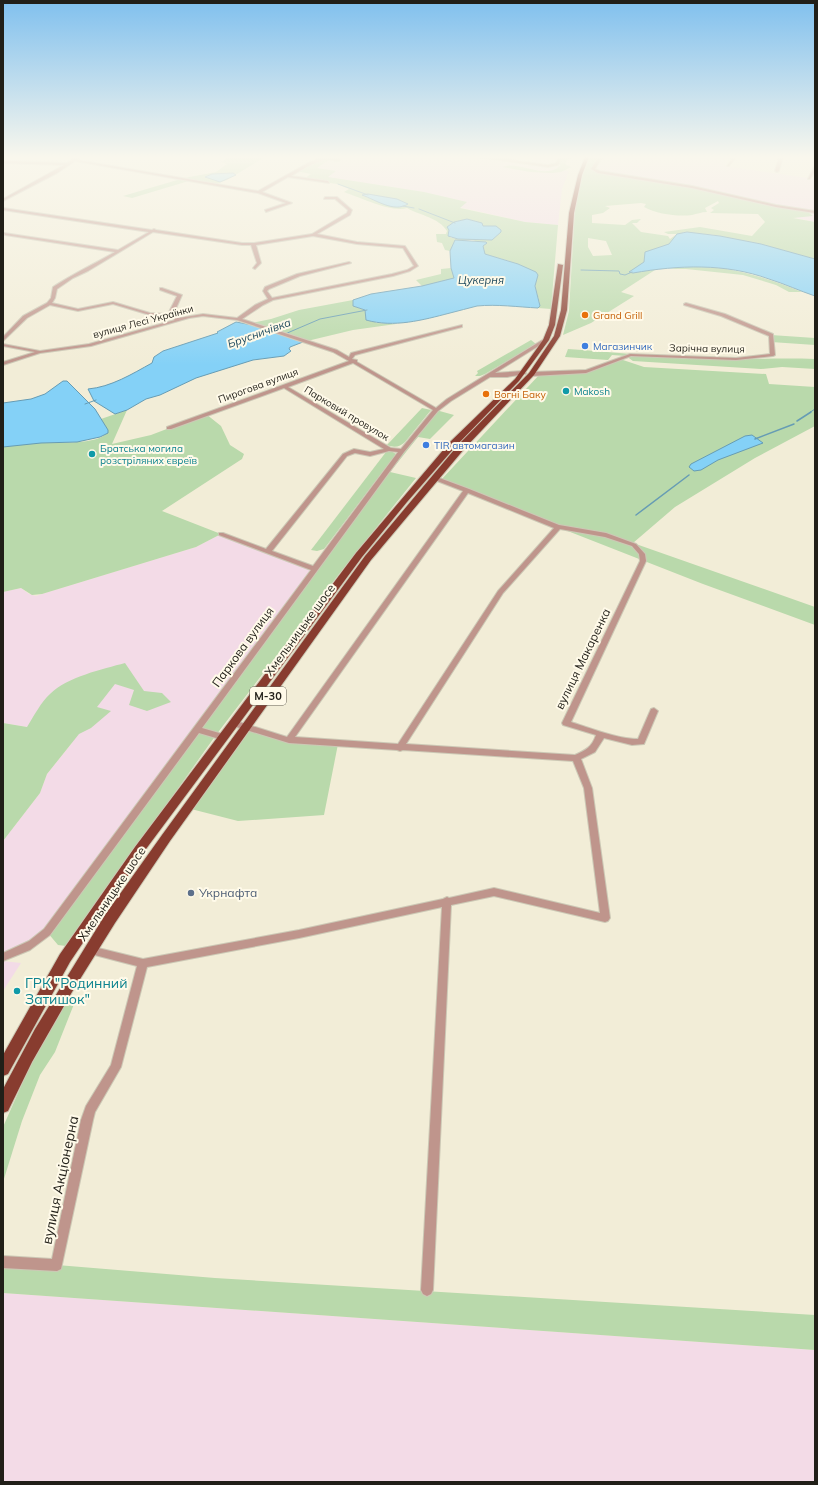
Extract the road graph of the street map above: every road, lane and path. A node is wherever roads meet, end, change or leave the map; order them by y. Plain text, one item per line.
1 (127, 226) edge
2 (328, 226) edge
3 (570, 226) edge
4 (563, 228) dead end
5 (154, 230) junction
6 (5, 234) dead end
7 (313, 235) junction
8 (254, 244) junction
9 (118, 250) junction
10 (349, 263) dead end
11 (255, 268) dead end
12 (162, 289) dead end
13 (271, 300) junction
14 (50, 304) junction
15 (686, 304) dead end
16 (559, 310) junction
17 (170, 315) junction
18 (238, 319) junction
19 (179, 320) junction
20 (460, 326) dead end
21 (3, 340) edge
22 (546, 340) junction
23 (3, 345) edge
24 (40, 352) junction
25 (352, 360) junction
26 (3, 364) edge
27 (527, 374) junction
28 (489, 375) junction
29 (283, 386) junction
30 (436, 410) junction
31 (169, 428) dead end
32 (389, 449) junction
33 (402, 451) junction
34 (434, 478) junction
35 (467, 490) junction
36 (558, 527) junction
37 (221, 534) dead end
38 (268, 551) junction
39 (314, 569) junction
40 (654, 711) dead end
41 (233, 723) junction
42 (246, 727) junction
43 (196, 729) junction
44 (601, 734) junction
45 (223, 737) junction
46 (289, 740) junction
47 (400, 748) junction
48 (576, 758) junction
49 (447, 901) junction
50 (74, 945) junction
51 (90, 950) junction
52 (3, 957) edge
53 (143, 963) junction
54 (3, 1069) edge
55 (3, 1106) edge
56 (3, 1262) edge
57 (427, 1290) dead end

1 - 5 street
2 - 7 street
3 - 16 highway, М-30
4 - 16 highway, М-30
5 - 8 street
5 - 9 street
6 - 9 street
7 - 8 street
7 - 13 street
8 - 11 street
9 - 14 street
10 - 13 street
12 - 17 street
13 - 18 street
14 - 17 street
14 - 21 street
15 - 27 street, Зарічна вулиця
16 - 22 highway, Хмельницьке шосе / М-30
16 - 27 highway, Хмельницьке шосе / М-30
17 - 19 street
18 - 19 street, вулиця Лесі Українки
18 - 25 street, вулиця Лесі Українки
19 - 24 street, вулиця Лесі Українки
20 - 25 street, Пирогова вулиця
22 - 27 highway, Хмельницьке шосе / М-30
22 - 28 street, Паркова вулиця
23 - 24 street, вулиця Лесі Українки
24 - 26 street
25 - 29 street, Пирогова вулиця
25 - 30 street, вулиця Лесі Українки
27 - 28 street
27 - 34 highway, Хмельницьке шосе / М-30
27 - 41 highway, Хмельницьке шосе / М-30
28 - 30 street, Паркова вулиця
29 - 31 street, Пирогова вулиця
29 - 32 street, Парковий провулок
30 - 33 street, Паркова вулиця
32 - 33 street, Парковий провулок
32 - 38 street
33 - 39 street, Паркова вулиця
34 - 35 street
34 - 42 highway, Хмельницьке шосе / М-30
35 - 36 street
35 - 46 street
36 - 44 street, вулиця Макаренка
36 - 47 street
37 - 38 street
38 - 39 street
39 - 43 street, Паркова вулиця
40 - 44 street
41 - 42 street
41 - 45 highway, Хмельницьке шосе / М-30
42 - 46 street
42 - 51 highway, Хмельницьке шосе / М-30
43 - 45 street
43 - 52 street, Паркова вулиця
44 - 48 street
45 - 50 highway, Хмельницьке шосе / М-30
46 - 47 street
47 - 48 street
48 - 49 street
49 - 53 street
49 - 57 street
50 - 51 highway
50 - 54 highway, Хмельницьке шосе / М-30
51 - 53 street
51 - 55 highway, Хмельницьке шосе / М-30
53 - 56 street, вулиця Акціонерна

